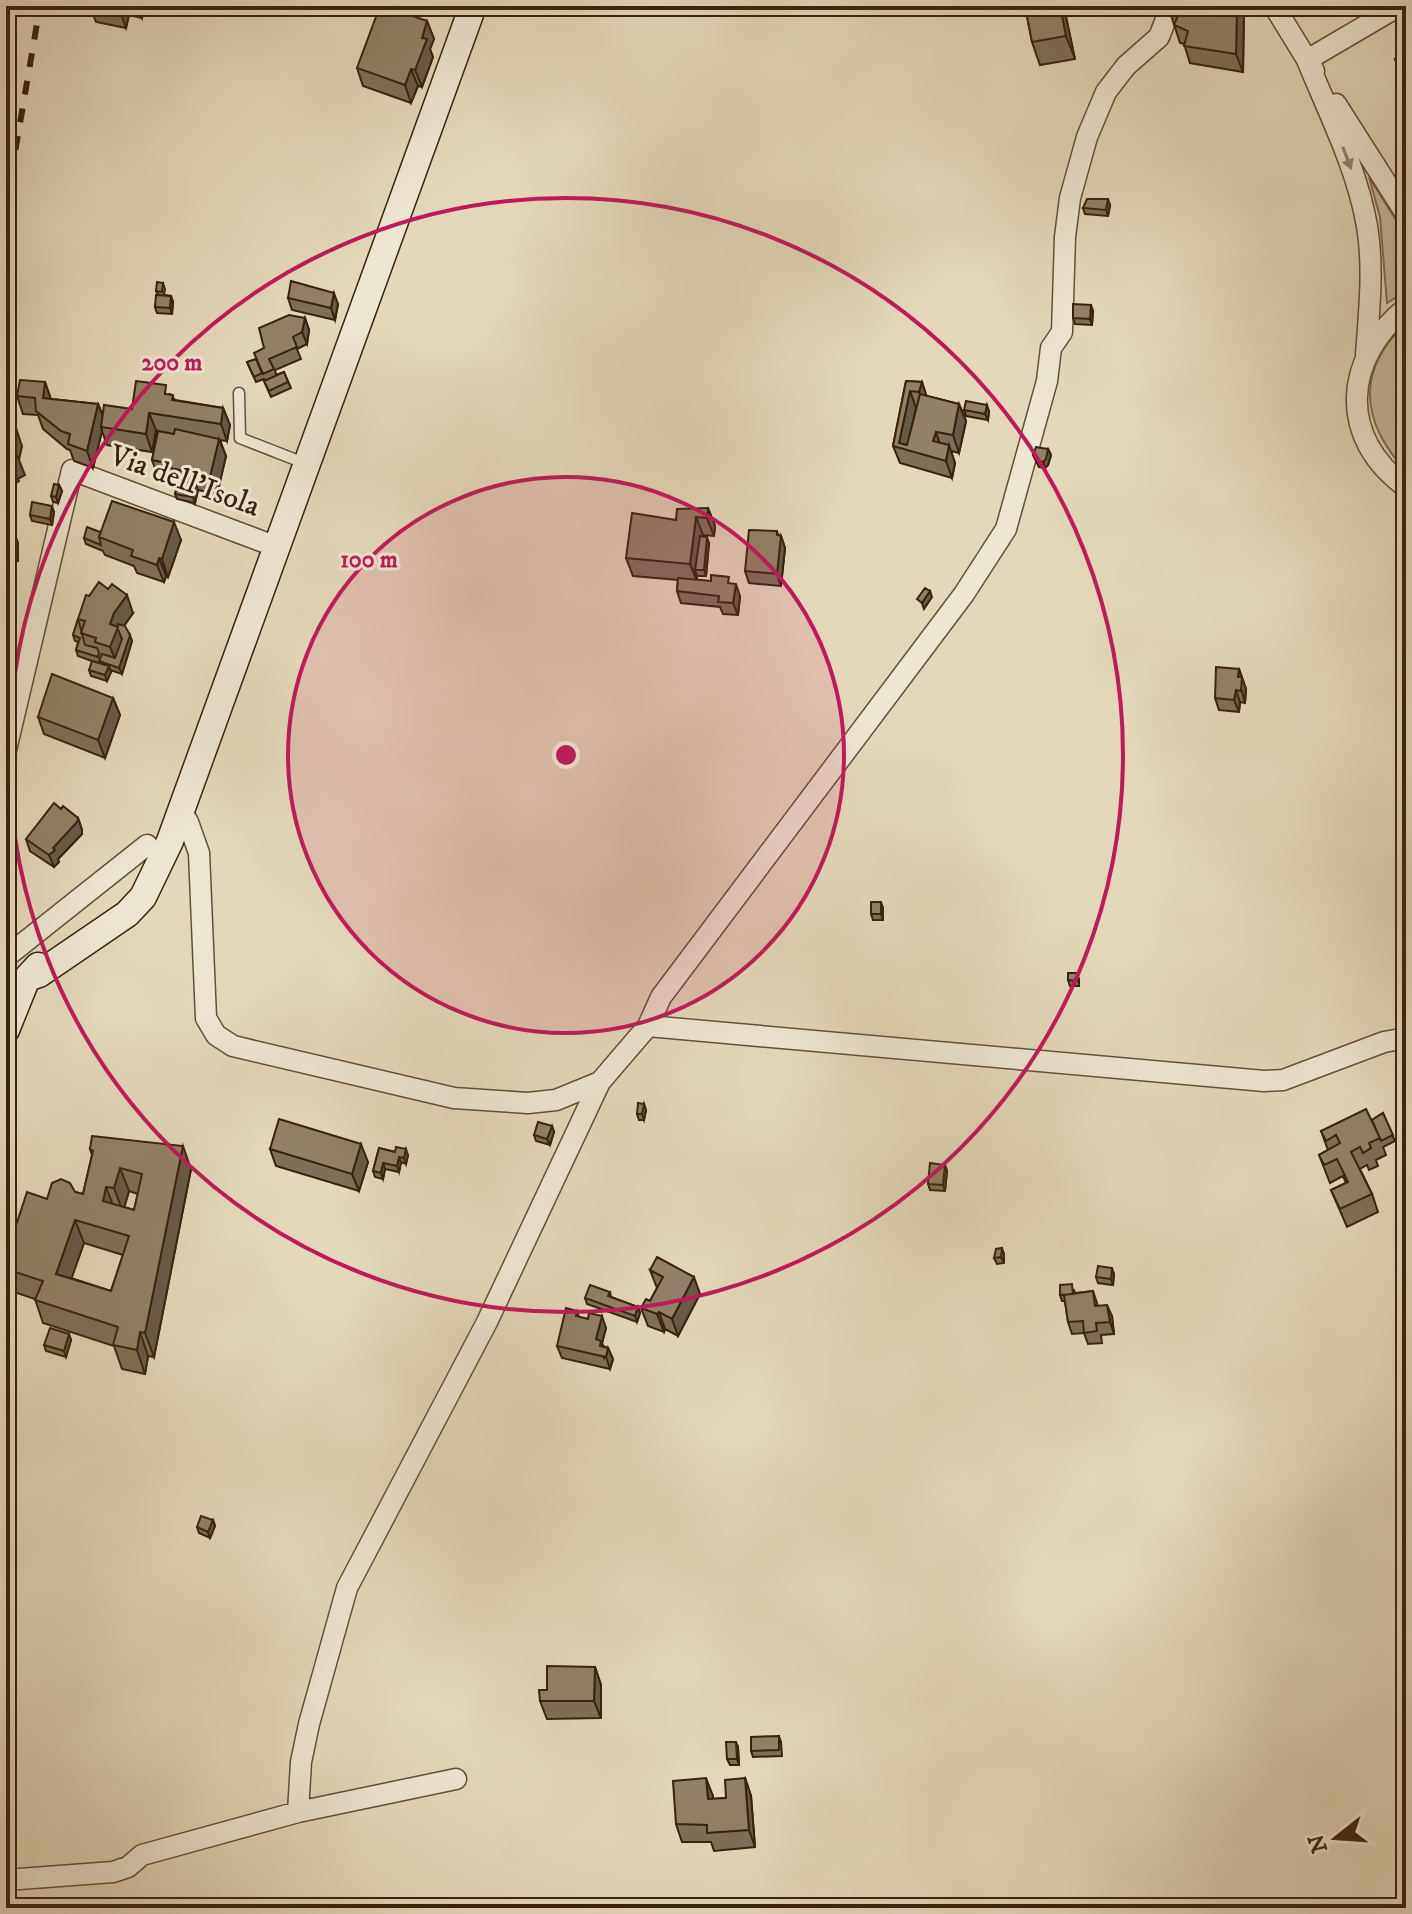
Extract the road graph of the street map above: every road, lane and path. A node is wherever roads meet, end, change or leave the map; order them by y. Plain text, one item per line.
1 (473, 6) edge
2 (1171, 6) edge
3 (1274, 6) edge
4 (1399, 6) edge
5 (1307, 60) junction
6 (1406, 214) edge
7 (1406, 308) edge
8 (1366, 355) junction
9 (239, 393) dead end
10 (307, 464) junction
11 (1406, 487) edge
12 (277, 547) junction
13 (6, 750) edge
14 (181, 811) junction
15 (159, 843) junction
16 (6, 957) edge
17 (7, 1022) edge
18 (648, 1026) junction
19 (1406, 1038) edge
20 (600, 1082) junction
21 (456, 1779) dead end
22 (298, 1812) junction
23 (6, 1880) edge

1 - 10 main road
2 - 18 street
3 - 5 street
4 - 5 street
5 - 6 street
5 -> 8 street
7 - 8 street
8 - 11 street
9 - 10 lane
10 - 12 main road
12 - 13 street, Via dell'Isola
12 - 14 main road
14 - 15 main road
14 - 20 street
15 - 16 street
15 - 17 main road
18 - 19 street
18 - 20 street
20 - 22 street
21 - 22 street
22 - 23 street

